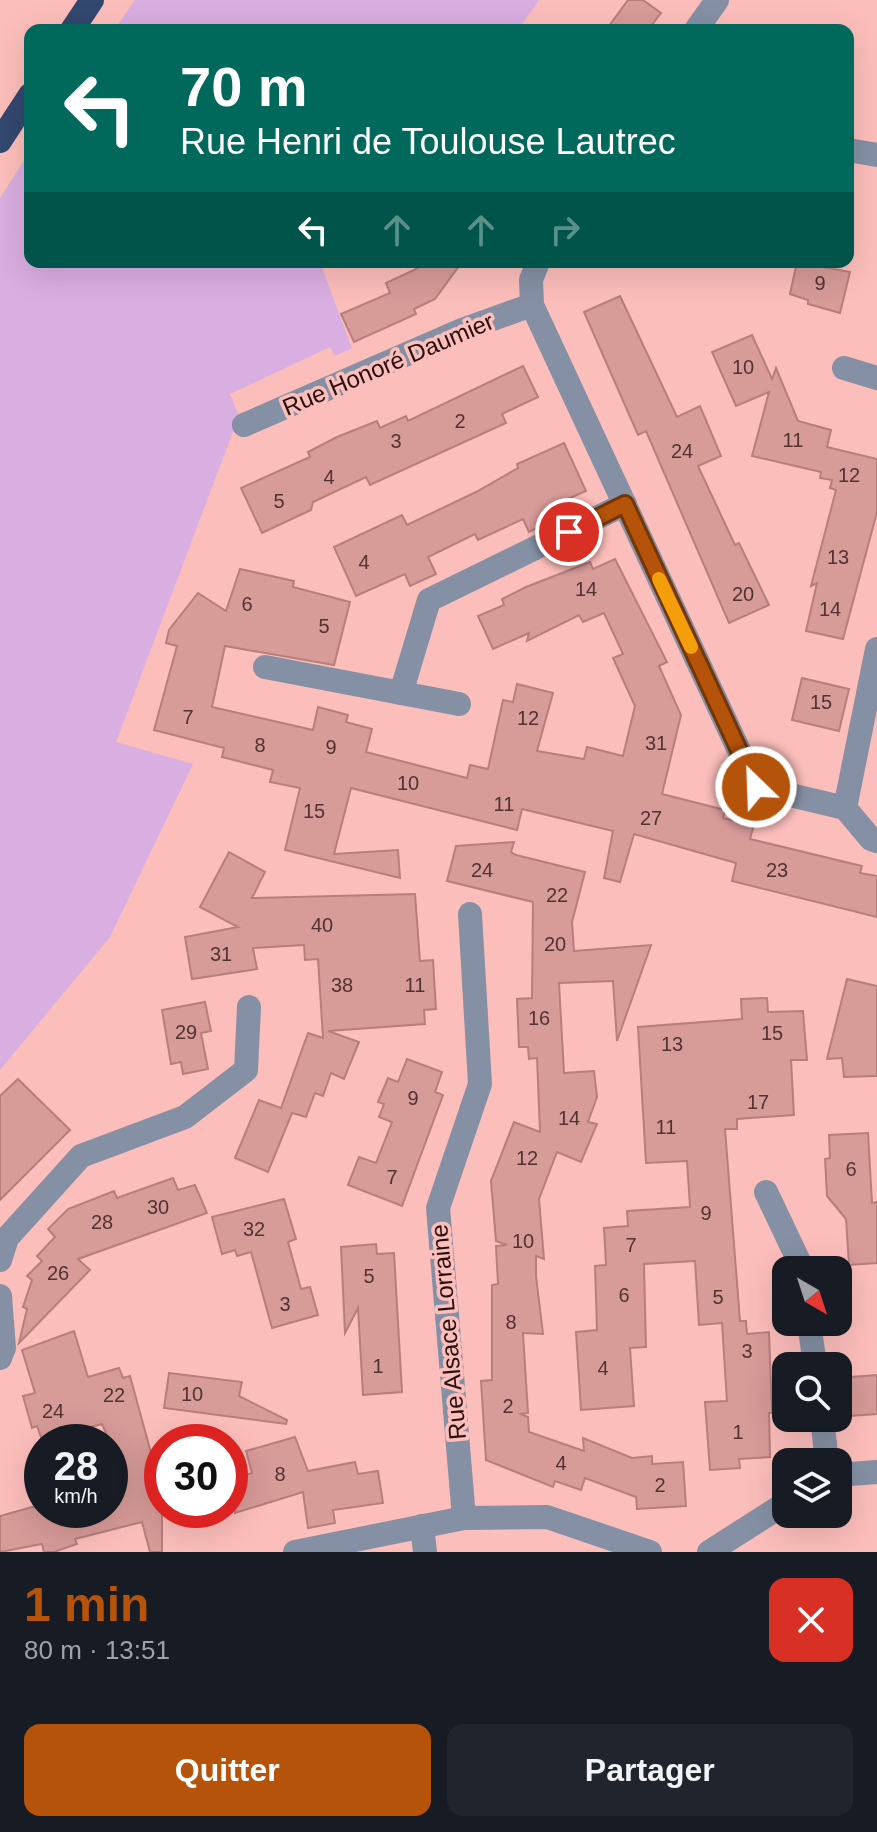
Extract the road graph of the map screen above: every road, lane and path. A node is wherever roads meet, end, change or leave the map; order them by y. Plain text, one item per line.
1 (92, 0) edge
2 (717, 0) edge
3 (76, 24) edge
4 (700, 24) edge
5 (24, 104) edge
6 (0, 141) edge
7 (854, 151) edge
8 (877, 155) edge
9 (536, 268) edge
10 (532, 305) junction
11 (844, 368) dead end
12 (877, 378) edge
13 (244, 425) dead end
14 (625, 504) junction
15 (877, 649) edge
16 (265, 667) dead end
17 (401, 693) junction
18 (459, 704) dead end
19 (845, 808) junction
20 (877, 841) edge
21 (470, 914) dead end
22 (249, 1007) dead end
23 (766, 1192) dead end
24 (796, 1256) edge
25 (0, 1260) edge
26 (0, 1296) edge
27 (0, 1358) edge
28 (877, 1472) edge
29 (852, 1474) edge
30 (772, 1512) edge
31 (464, 1518) junction
32 (422, 1526) junction
33 (295, 1552) edge
34 (425, 1552) edge
35 (650, 1552) edge
36 (709, 1552) edge

1 - 3 highway
2 - 4 street
5 - 6 highway
7 - 8 street
9 - 10 street
10 - 13 street, Rue Honoré Daumier
10 - 14 street
11 - 12 street
14 - 17 street
14 - 19 street
15 - 19 street
16 - 17 street
17 - 18 street
19 - 20 street
21 - 31 street, Rue Alsace Lorraine
22 - 25 street
23 - 24 street
26 - 27 street
28 - 29 street
30 - 36 street
31 - 32 street
31 - 35 street
32 - 33 street
32 - 34 street

